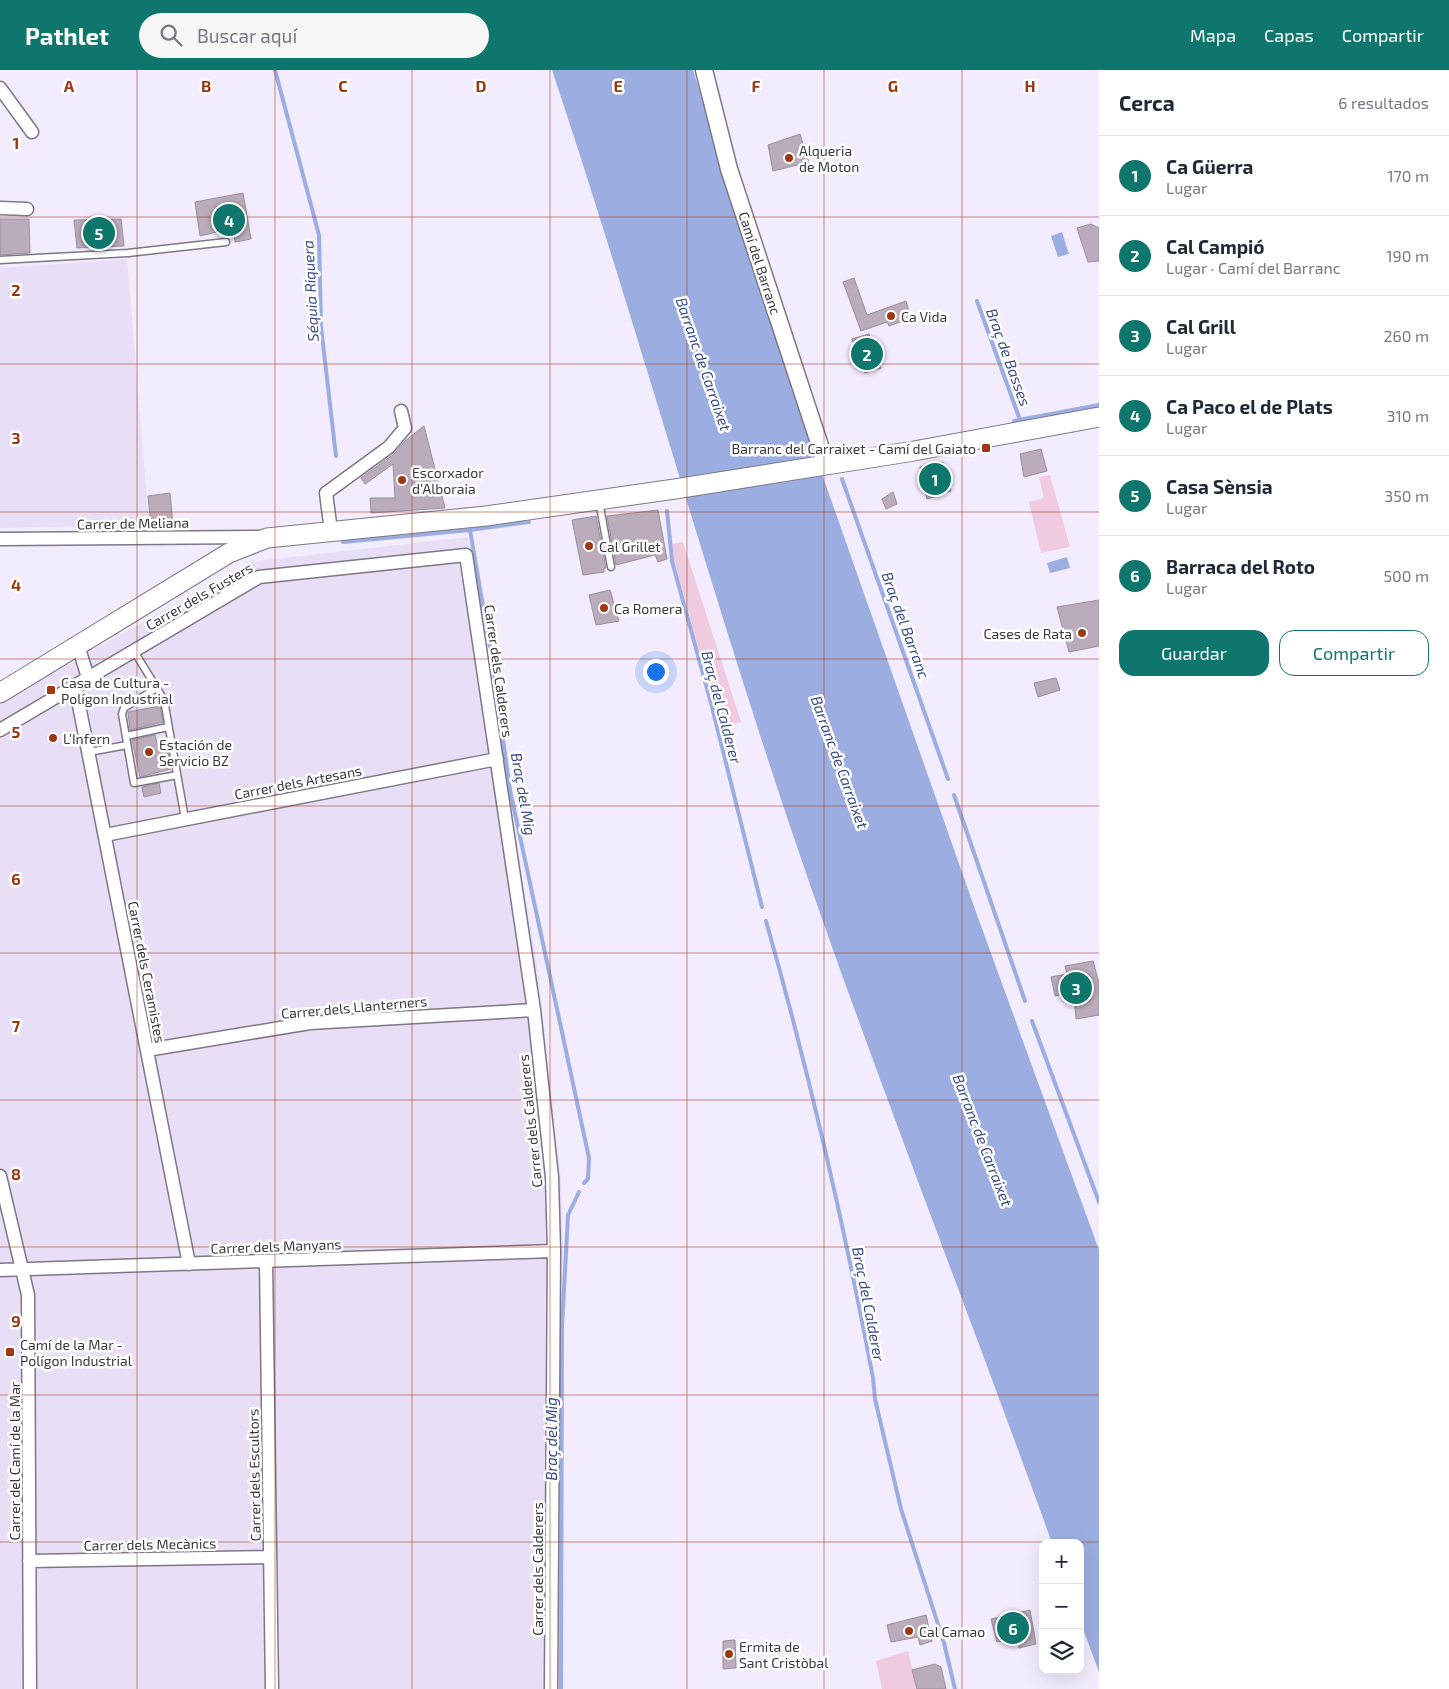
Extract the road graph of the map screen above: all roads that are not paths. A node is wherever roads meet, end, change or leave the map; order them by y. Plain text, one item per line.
1 (704, 70) edge
2 (0, 88) edge
3 (32, 132) dead end
4 (0, 208) edge
5 (27, 209) dead end
6 (226, 242) dead end
7 (0, 260) edge
8 (401, 412) dead end
9 (1099, 417) edge
10 (824, 461) junction
11 (599, 500) junction
12 (331, 531) junction
13 (266, 538) junction
14 (0, 540) edge
15 (466, 555) joint
16 (611, 567) dead end
17 (78, 645) junction
18 (134, 651) junction
19 (88, 678) junction
20 (75, 686) junction
21 (157, 688) junction
22 (0, 693) edge
23 (168, 727) junction
24 (0, 730) edge
25 (126, 736) junction
26 (127, 745) junction
27 (88, 752) junction
28 (497, 759) junction
29 (177, 775) junction
30 (185, 820) junction
31 (105, 835) junction
32 (534, 1010) junction
33 (147, 1050) junction
34 (0, 1176) edge
35 (554, 1251) junction
36 (266, 1261) junction
37 (190, 1264) junction
38 (23, 1269) junction
39 (0, 1270) edge
40 (270, 1558) junction
41 (30, 1561) junction
42 (30, 1689) edge
43 (272, 1689) edge
44 (551, 1689) edge

1 - 10 street, Camí del Barranc
2 - 3 street
4 - 5 street
6 - 7 lane
8 - 12 street
9 - 10 main road
10 - 11 main road
11 - 12 main road
11 - 16 lane
12 - 13 main road
13 - 14 street, Carrer de Meliana
13 - 17 main road
15 - 18 street, Carrer dels Fusters
15 - 28 street, Carrer dels Calderers
17 - 19 street
17 - 22 main road
18 - 19 street, Carrer dels Fusters
18 - 21 lane
19 - 20 street, Carrer dels Fusters
20 - 24 street, Carrer dels Fusters
20 - 27 street, Carrer dels Ceramistes
21 - 23 lane
21 - 25 lane
23 - 25 lane
23 - 29 lane
25 - 26 lane
26 - 27 lane
26 - 29 lane
27 - 31 street, Carrer dels Ceramistes
28 - 30 street, Carrer dels Artesans
28 - 32 street, Carrer dels Calderers
29 - 30 lane
30 - 31 street, Carrer dels Artesans
31 - 33 street, Carrer dels Ceramistes
32 - 33 street, Carrer dels Llanterners
32 - 35 street, Carrer dels Calderers
33 - 37 street, Carrer dels Ceramistes
34 - 38 street, Carrer del Camí de la Mar
35 - 36 street, Carrer dels Manyans
35 - 44 street, Carrer dels Calderers
36 - 37 street, Carrer dels Manyans
36 - 40 street, Carrer dels Escultors
37 - 38 street, Carrer dels Manyans
38 - 39 street, Carrer dels Manyans
38 - 41 street, Carrer del Camí de la Mar
40 - 41 street, Carrer dels Mecànics
40 - 43 street, Carrer dels Escultors
41 - 42 street, Carrer del Camí de la Mar

